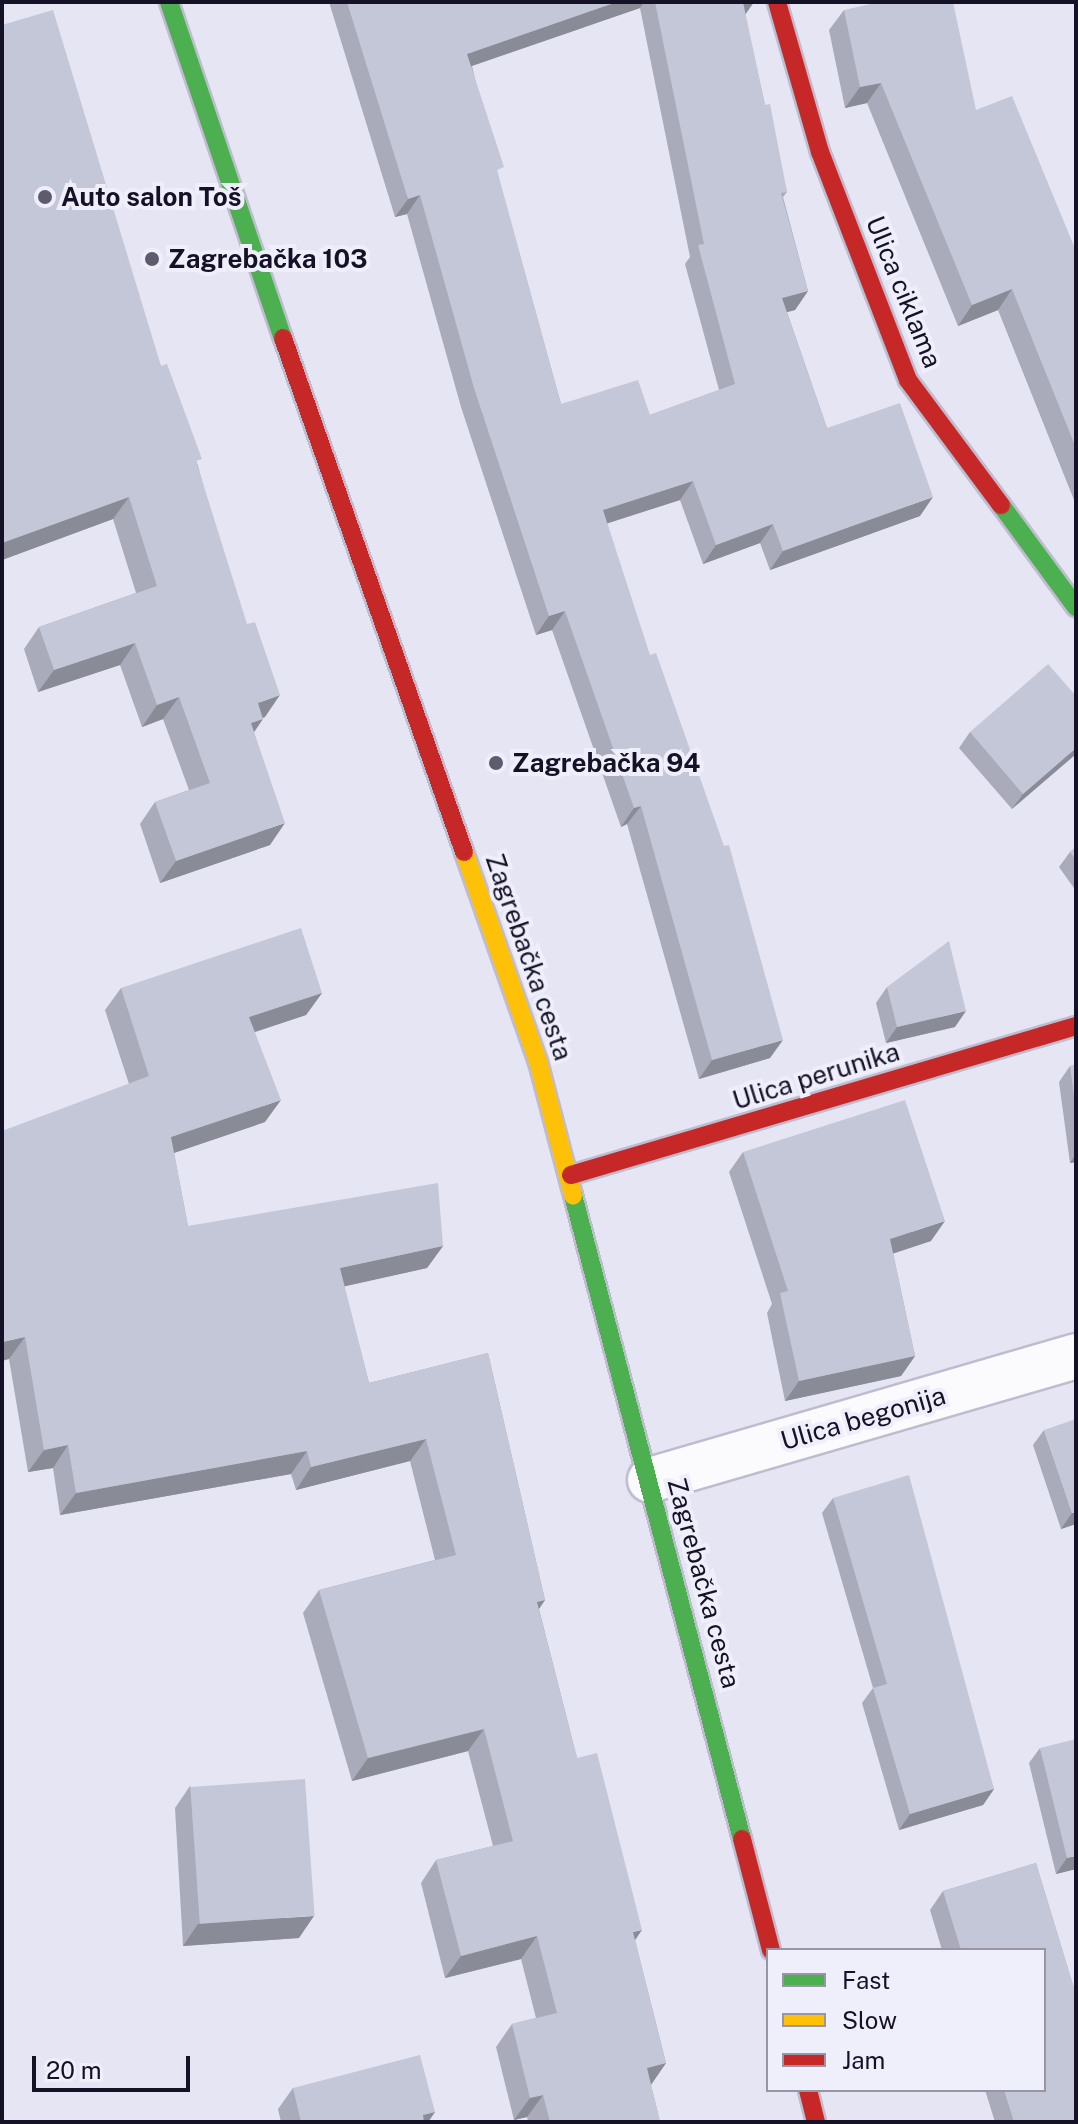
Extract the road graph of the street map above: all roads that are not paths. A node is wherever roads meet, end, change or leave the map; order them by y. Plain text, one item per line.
1 (169, 2) edge
2 (777, 2) edge
3 (1076, 607) edge
4 (1076, 1026) edge
5 (571, 1175) junction
6 (1076, 1356) edge
7 (650, 1480) junction
8 (770, 1948) edge
9 (808, 2092) edge
10 (816, 2122) edge

1 - 5 main road, Zagrebačka cesta
2 - 3 main road, Ulica ciklama
4 - 5 main road, Ulica perunika
5 - 7 main road, Zagrebačka cesta
6 - 7 street, Ulica begonija
7 - 8 main road, Zagrebačka cesta
9 - 10 main road

